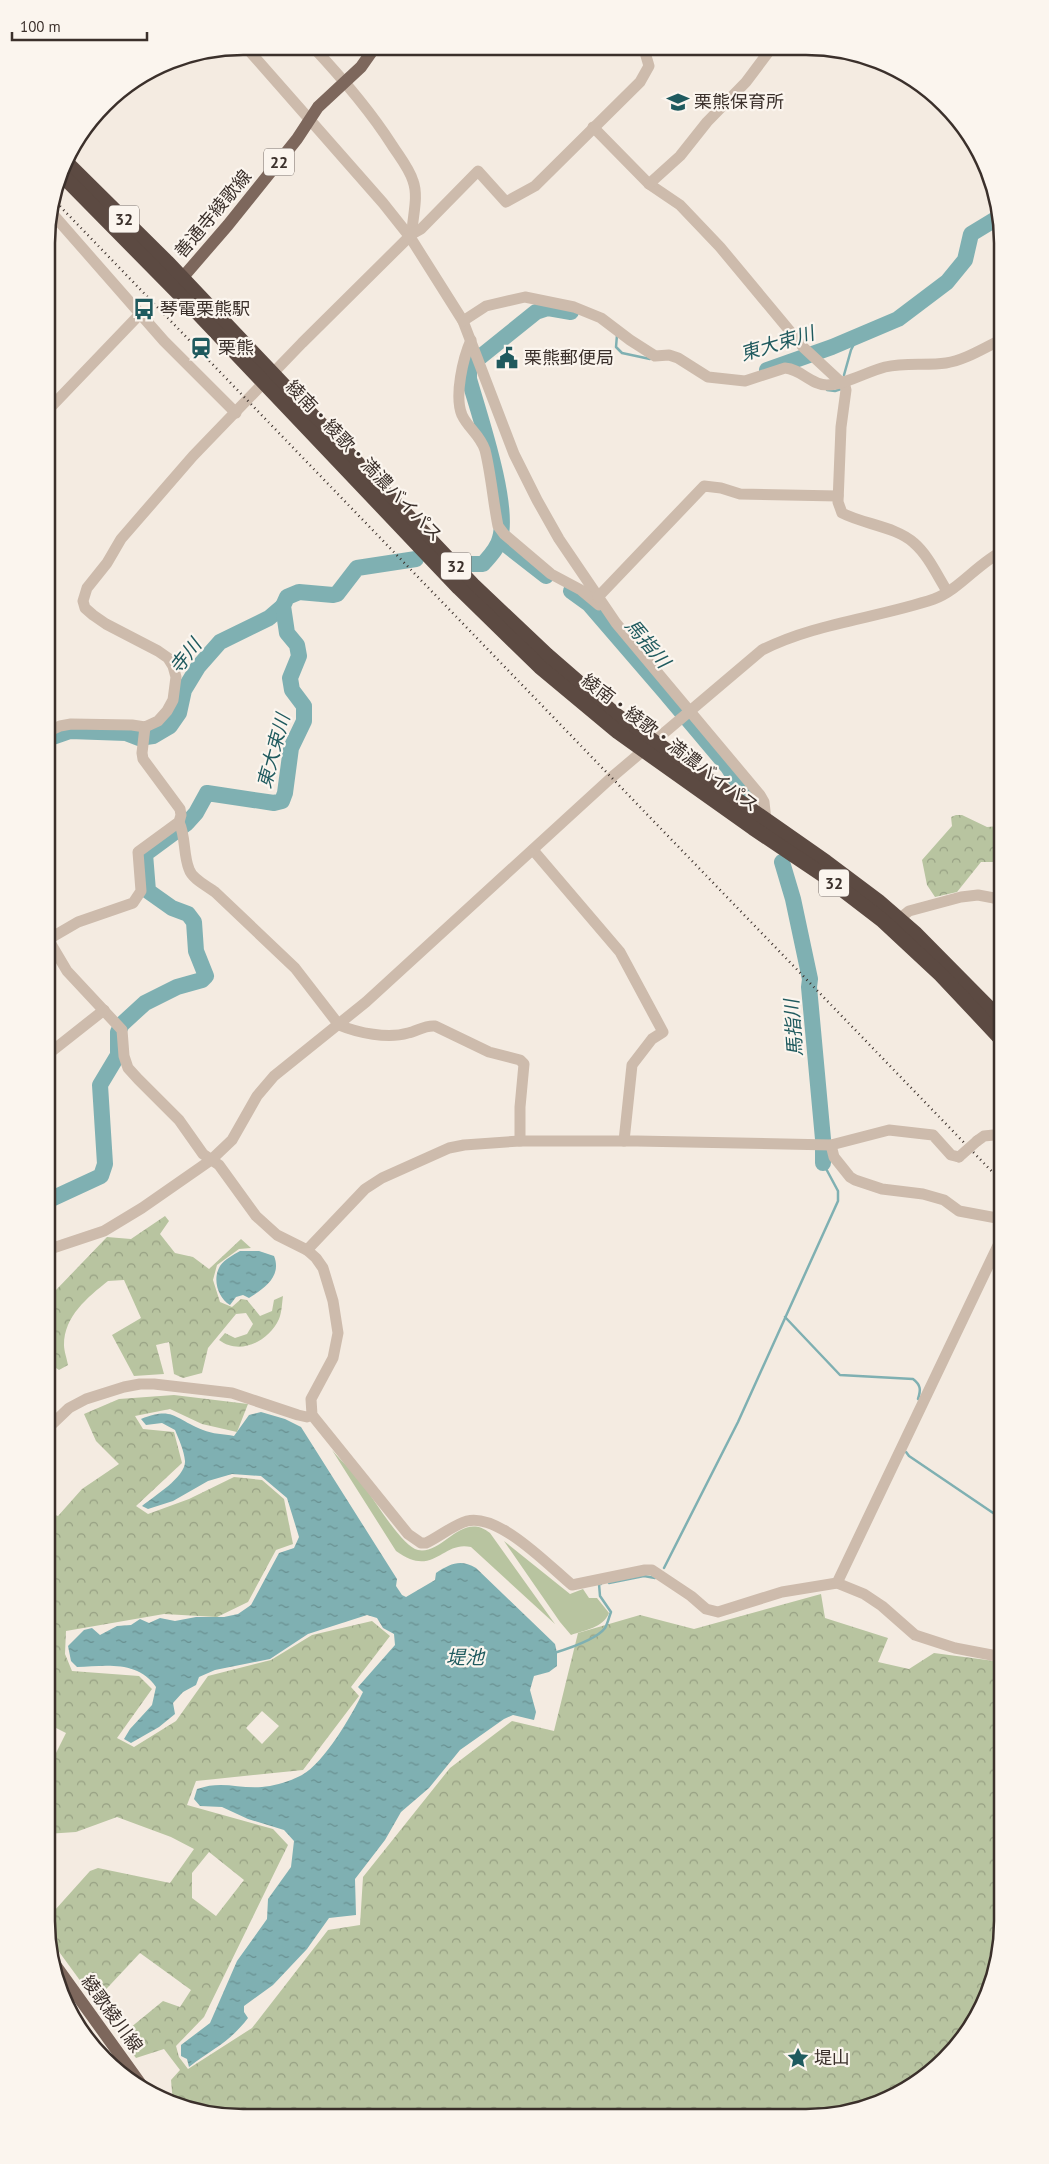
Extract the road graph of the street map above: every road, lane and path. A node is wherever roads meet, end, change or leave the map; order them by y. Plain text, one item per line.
1 (253, 55) edge
2 (321, 55) edge
3 (369, 55) edge
4 (645, 55) edge
5 (766, 55) edge
6 (346, 82) junction
7 (309, 119) junction
8 (593, 127) junction
9 (71, 167) edge
10 (66, 179) edge
11 (649, 184) junction
12 (57, 219) edge
13 (411, 236) junction
14 (177, 283) junction
15 (140, 314) junction
16 (464, 321) junction
17 (471, 340) junction
18 (994, 343) edge
19 (268, 379) junction
20 (842, 382) junction
21 (55, 403) edge
22 (236, 412) junction
23 (838, 496) junction
24 (994, 556) edge
25 (947, 591) junction
26 (598, 597) junction
27 (608, 612) junction
28 (687, 715) junction
29 (55, 728) edge
30 (145, 733) junction
31 (649, 746) junction
32 (766, 820) junction
33 (181, 826) junction
34 (533, 850) junction
35 (994, 898) edge
36 (894, 923) junction
37 (55, 935) edge
38 (55, 950) edge
39 (104, 1010) junction
40 (994, 1014) edge
41 (339, 1025) junction
42 (994, 1032) edge
43 (55, 1049) edge
44 (994, 1135) edge
45 (520, 1141) junction
46 (624, 1141) junction
47 (825, 1145) junction
48 (211, 1160) junction
49 (994, 1218) edge
50 (55, 1247) edge
51 (307, 1250) junction
52 (994, 1255) edge
53 (312, 1415) junction
54 (55, 1421) edge
55 (837, 1584) junction
56 (994, 1655) edge
57 (62, 1974) edge
58 (133, 2074) edge

1 - 7 street
2 - 6 street
3 - 6 main road, 善通寺綾歌線 / 22
4 - 8 street
5 - 11 street
6 - 7 main road, 善通寺綾歌線 / 22
6 - 13 street
7 - 13 street
7 - 14 main road, 善通寺綾歌線 / 22
8 - 11 street
8 - 13 street
9 - 14 highway, 綾南・綾歌・満濃バイパス / 32
10 - 14 highway, 綾南・綾歌・満濃バイパス / 32
11 - 20 street
12 - 15 street
13 - 16 street
13 - 19 street
14 - 19 highway, 綾南・綾歌・満濃バイパス / 32
15 - 21 street
15 - 22 street
16 - 17 street
16 - 20 street
17 - 26 street
17 - 27 street
18 - 20 street
19 - 22 street
19 - 31 highway, 綾南・綾歌・満濃バイパス / 32
20 - 23 street
22 - 30 street
23 - 25 street
23 - 26 street
24 - 25 street
25 - 28 street
26 - 27 street
27 - 28 street
28 - 31 street
28 - 32 street
29 - 30 street
30 - 33 street
31 - 32 highway, 綾南・綾歌・満濃バイパス / 32
31 - 34 street
31 - 36 highway, 綾南・綾歌・満濃バイパス / 32
32 - 36 highway, 綾南・綾歌・満濃バイパス / 32
33 - 37 street
33 - 41 street
34 - 41 street
34 - 46 street
35 - 36 street
36 - 40 highway, 綾南・綾歌・満濃バイパス / 32
36 - 42 highway, 綾南・綾歌・満濃バイパス / 32
38 - 39 street
39 - 43 street
39 - 48 street
41 - 45 street
41 - 48 street
44 - 47 street, bridge
45 - 46 street
45 - 51 street
46 - 47 street
47 - 49 street
48 - 50 street
48 - 51 street
51 - 53 street
52 - 55 street
53 - 54 street
53 - 55 street
55 - 56 street
57 - 58 main road, 綾歌綾川線

